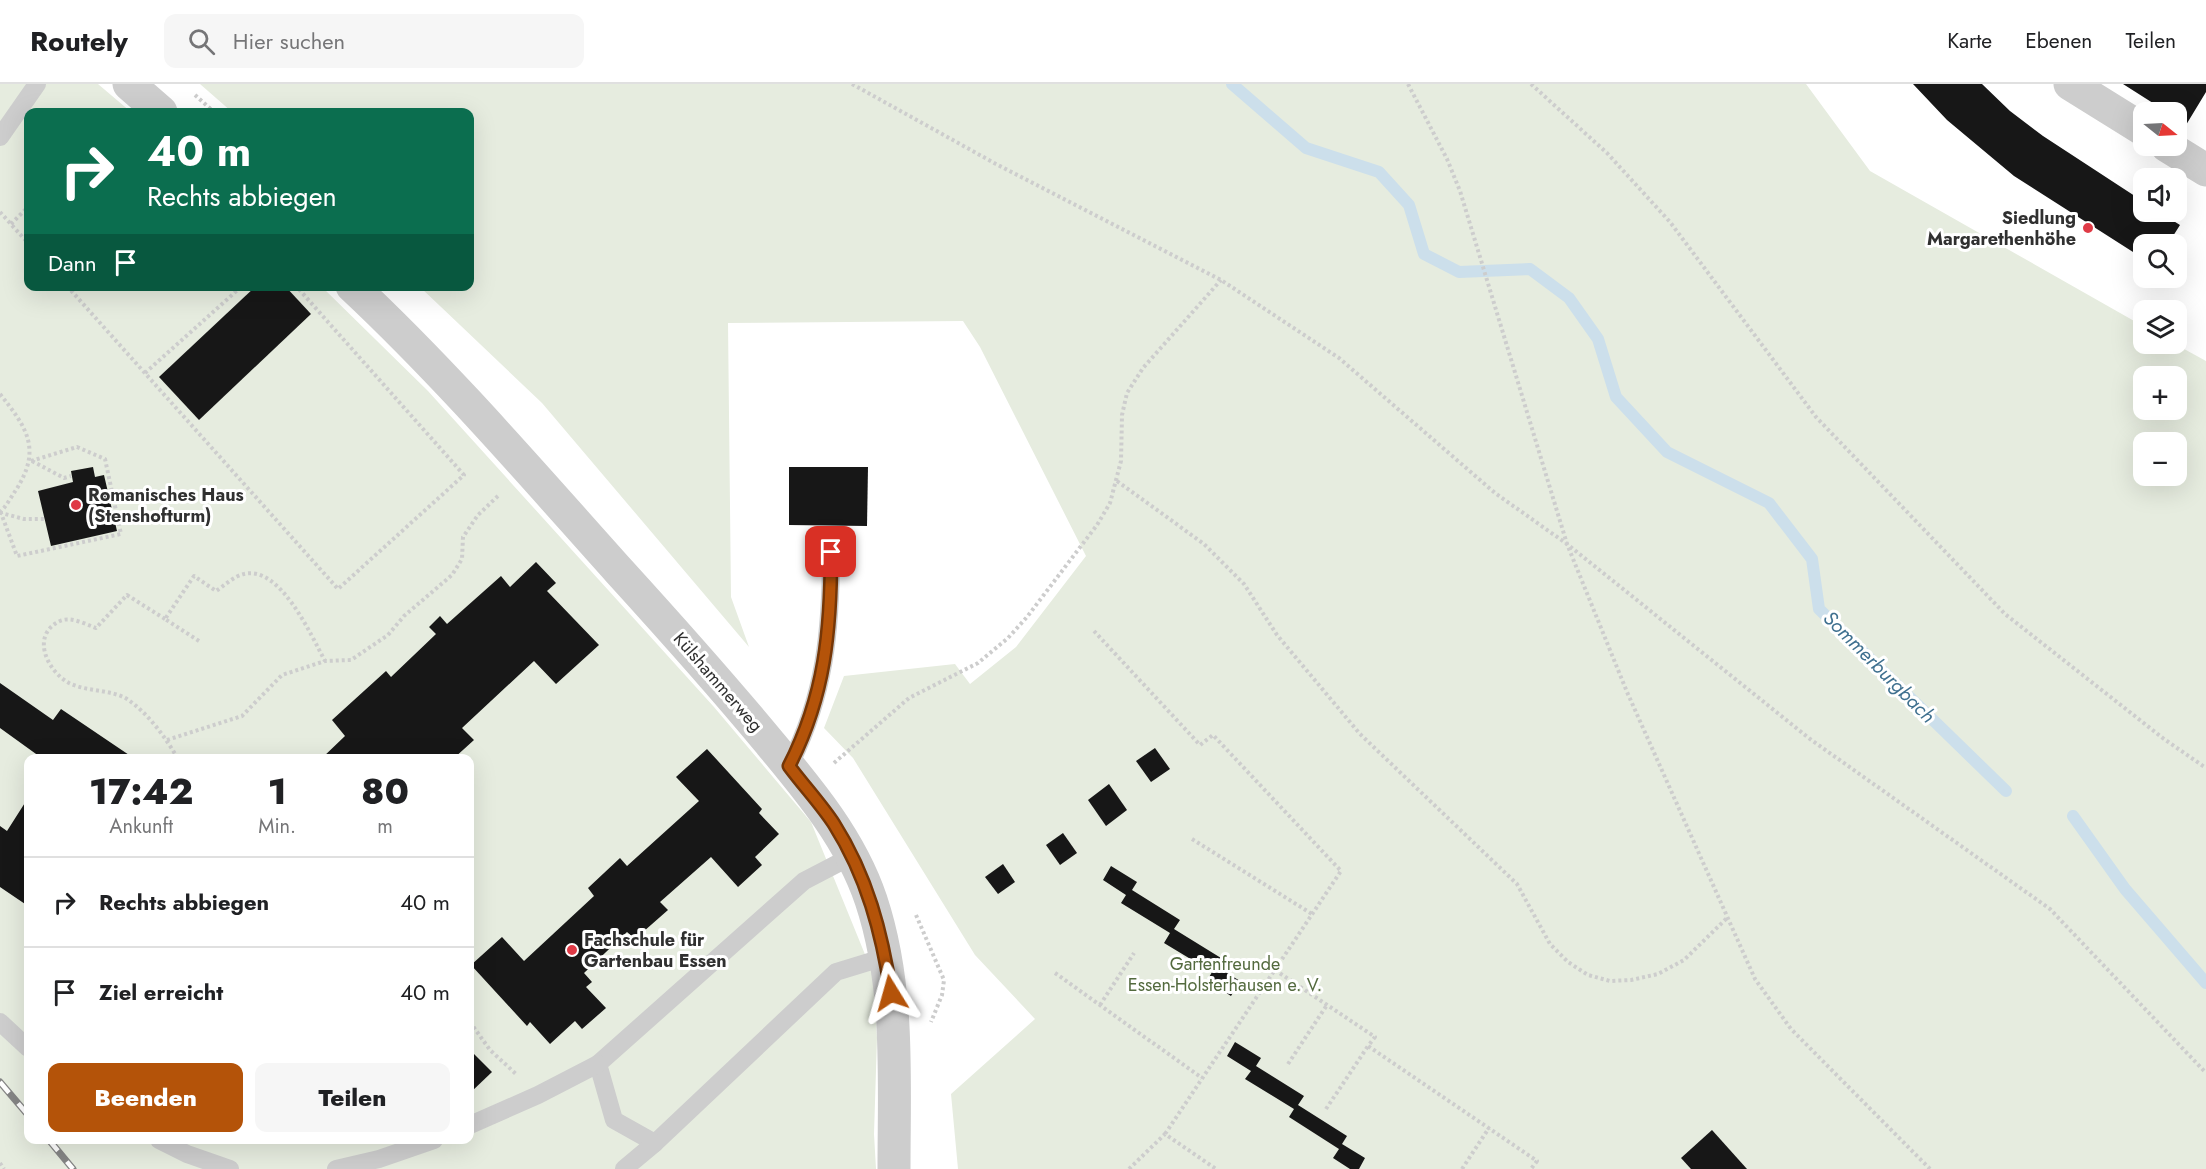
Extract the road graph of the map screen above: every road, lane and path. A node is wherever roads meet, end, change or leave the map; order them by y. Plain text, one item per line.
1 (37, 84) edge
2 (129, 84) edge
3 (852, 84) edge
4 (1408, 84) edge
5 (1531, 84) edge
6 (2070, 84) edge
7 (190, 91) dead end
8 (156, 108) edge
9 (209, 108) edge
10 (2133, 123) edge
11 (0, 137) edge
12 (2183, 156) edge
13 (2206, 170) edge
14 (24, 211) edge
15 (0, 212) edge
16 (11, 224) junction
17 (24, 239) edge
18 (1221, 280) junction
19 (71, 291) edge
20 (236, 291) edge
21 (300, 291) edge
22 (357, 291) edge
23 (145, 373) junction
24 (0, 394) edge
25 (31, 461) junction
26 (71, 476) dead end
27 (1117, 481) junction
28 (507, 488) dead end
29 (1, 512) edge
30 (45, 519) dead end
31 (1567, 544) junction
32 (831, 552) dead end
33 (165, 620) junction
34 (1094, 631) dead end
35 (199, 641) dead end
36 (325, 661) junction
37 (167, 740) junction
38 (175, 754) edge
39 (832, 765) dead end
40 (789, 766) junction
41 (2206, 768) edge
42 (1192, 839) dead end
43 (852, 856) junction
44 (1312, 914) junction
45 (1728, 917) junction
46 (1134, 953) dead end
47 (885, 957) junction
48 (1275, 969) junction
49 (1055, 973) dead end
50 (1100, 1005) junction
51 (1327, 1005) junction
52 (0, 1022) edge
53 (474, 1028) edge
54 (24, 1044) edge
55 (1368, 1046) junction
56 (598, 1064) junction
57 (1288, 1064) dead end
58 (2206, 1073) edge
59 (1202, 1078) junction
60 (538, 1095) junction
61 (1326, 1109) dead end
62 (474, 1123) edge
63 (1489, 1128) junction
64 (1165, 1134) junction
65 (655, 1143) junction
66 (167, 1144) edge
67 (422, 1144) edge
68 (0, 1163) edge
69 (4, 1169) edge
70 (230, 1169) edge
71 (336, 1169) edge
72 (624, 1169) edge
73 (894, 1169) edge
74 (1129, 1169) edge
75 (1216, 1169) edge
76 (1462, 1169) edge
77 (1531, 1169) edge
78 (1930, 1169) edge

1 - 11 lane
2 - 8 street
3 - 18 path
4 - 31 path
5 - 41 path
6 - 10 street
7 - 9 path
12 - 13 street
14 - 16 path
15 - 16 path
16 - 17 path
18 - 27 path
18 - 31 path
19 - 23 path
20 - 23 path
21 - 23 path
22 - 40 street, Külshammerweg
24 - 25 path
25 - 26 path
25 - 29 path
25 - 29 path
27 - 39 path
27 - 45 path
28 - 36 path
29 - 30 path
31 - 45 path
31 - 58 path
32 - 40 lane
33 - 35 path
33 - 36 path
33 - 37 path
34 - 44 path
36 - 37 path
37 - 38 path
40 - 43 street, Külshammerweg
42 - 44 path
43 - 47 street, Külshammerweg
43 - 56 lane
44 - 48 path
45 - 78 path
46 - 50 path
47 - 65 lane
47 - 73 street, Külshammerweg
48 - 51 path
48 - 59 path
49 - 50 path
50 - 59 path
51 - 55 path
51 - 57 path
52 - 54 lane
53 - 60 path
55 - 61 path
55 - 63 path
56 - 60 lane
56 - 65 lane
59 - 64 path
60 - 62 lane
63 - 76 path
63 - 77 path
64 - 74 path
64 - 75 path
65 - 72 lane
66 - 70 lane
67 - 71 lane
68 - 69 path

